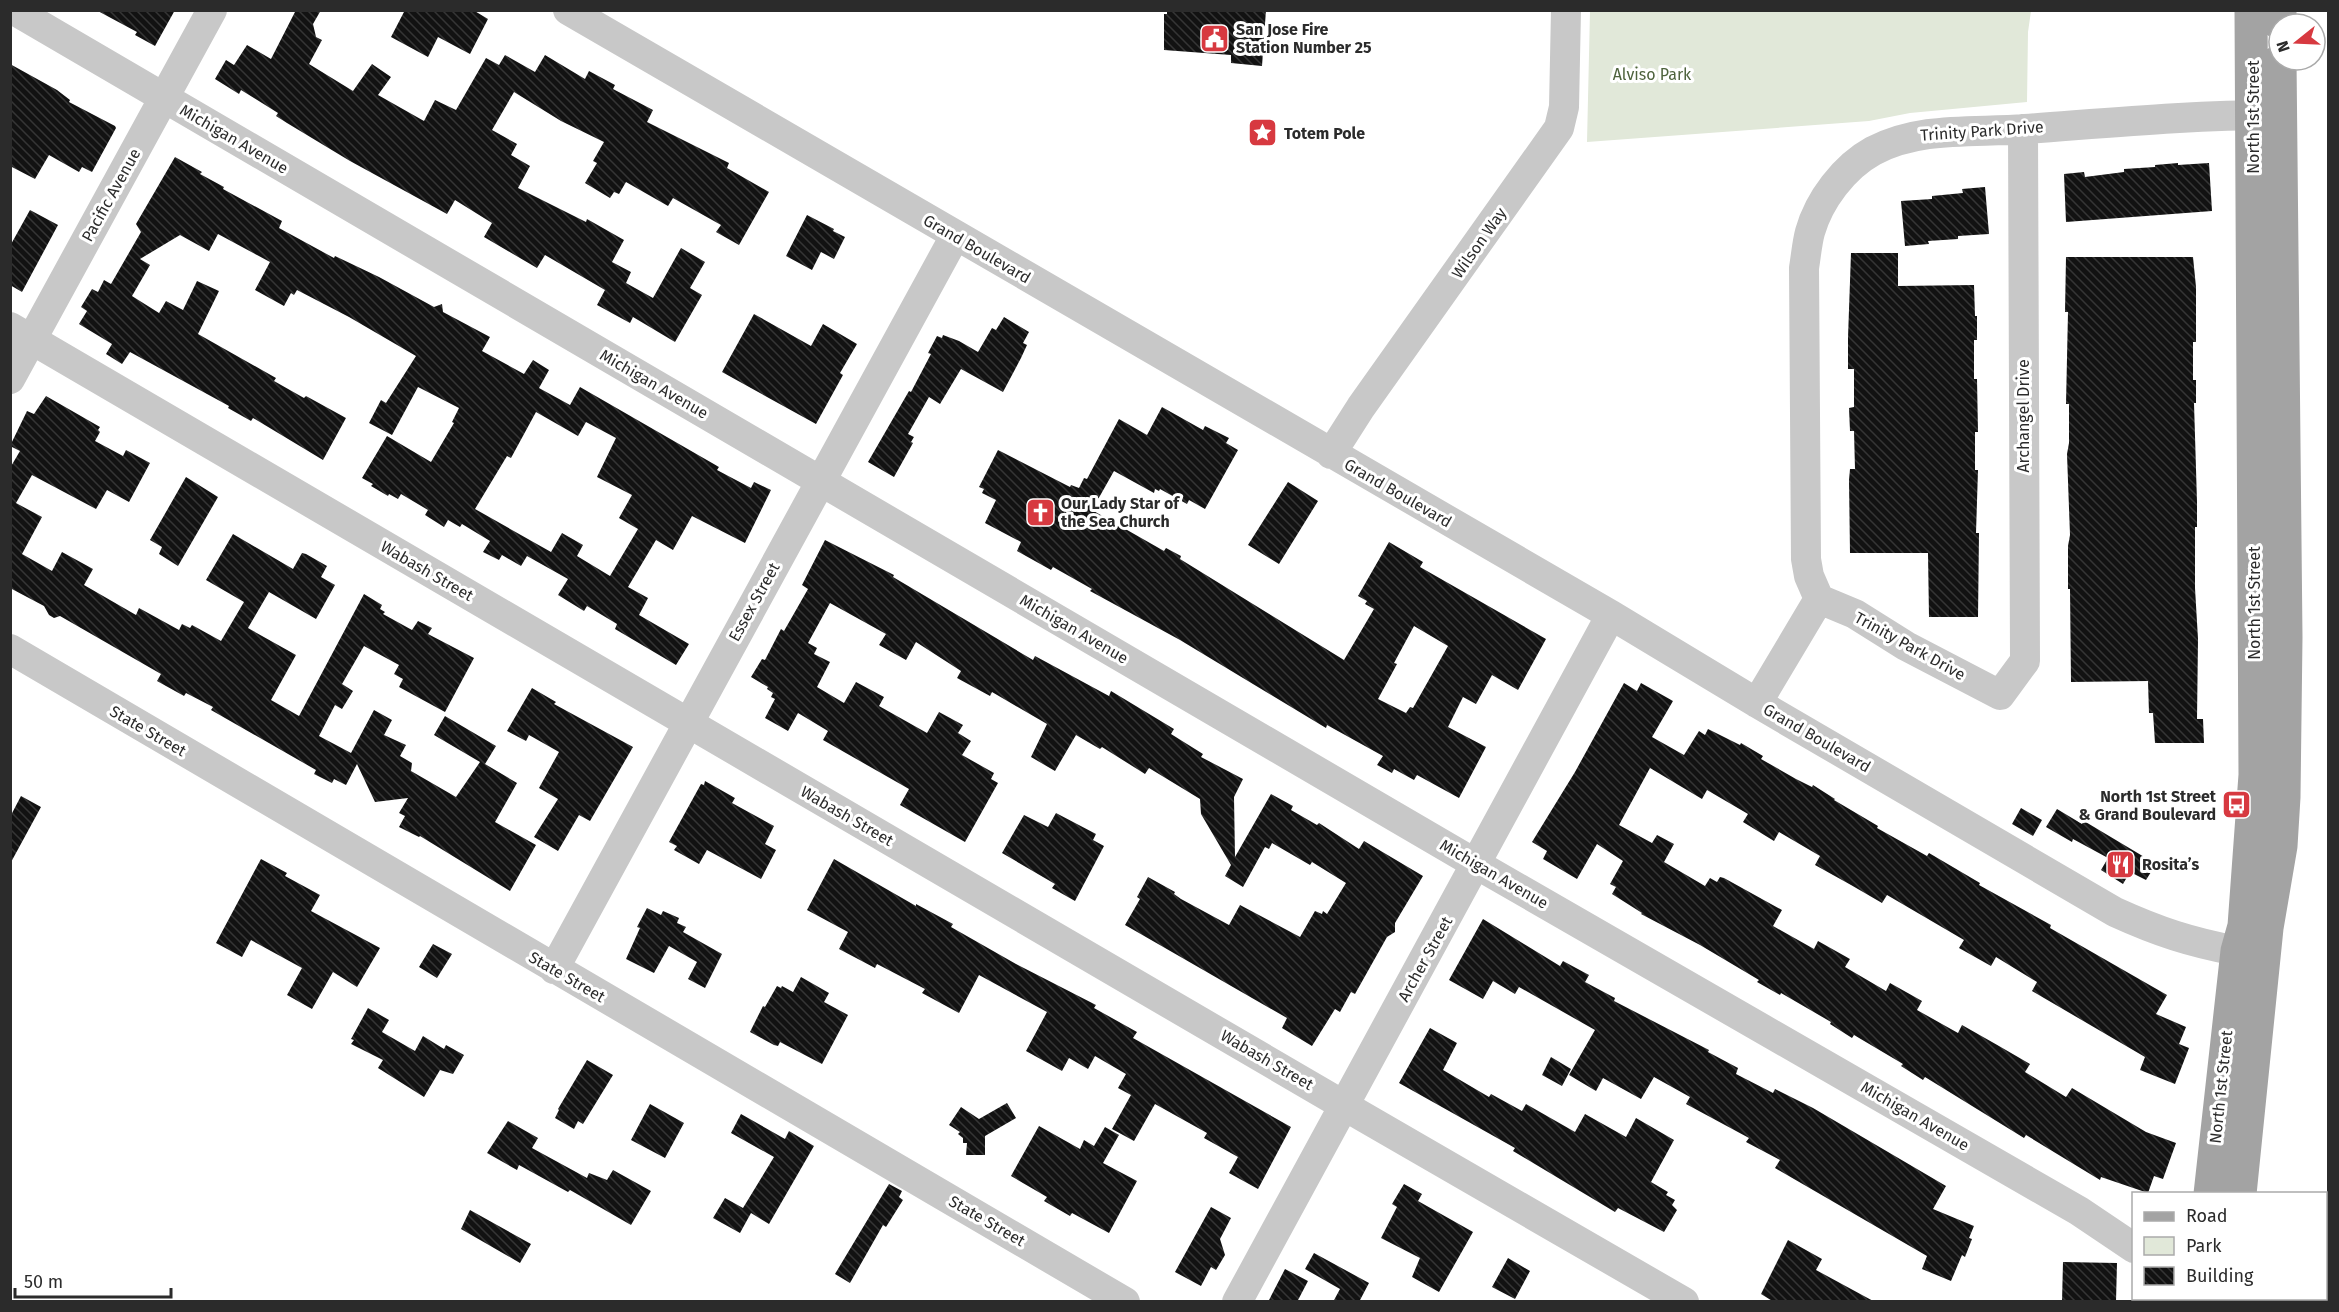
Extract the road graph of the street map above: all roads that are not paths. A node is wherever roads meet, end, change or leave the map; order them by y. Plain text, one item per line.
1 (14, 10) edge
2 (212, 10) edge
3 (568, 10) edge
4 (1566, 10) edge
5 (2251, 10) edge
6 (2277, 72) edge
7 (164, 98) junction
8 (2266, 115) junction
9 (2023, 129) junction
10 (955, 236) junction
11 (21, 334) edge
12 (10, 379) edge
13 (1331, 454) junction
14 (820, 481) junction
15 (1819, 599) junction
16 (1611, 615) junction
17 (10, 650) edge
18 (2000, 696) joint
19 (1757, 703) junction
20 (688, 723) junction
21 (1476, 864) junction
22 (2237, 951) junction
23 (554, 969) junction
24 (1344, 1106) junction
25 (2246, 1149) junction
26 (2210, 1192) edge
27 (2241, 1192) edge
28 (2132, 1247) edge
29 (1125, 1302) edge
30 (1237, 1302) edge
31 (1684, 1302) edge

1 - 7 street, Michigan Avenue
2 - 7 street, Pacific Avenue
3 - 10 street, Grand Boulevard
4 - 13 street, Wilson Way
5 - 8 main road, North 1st Street
6 - 8 main road, North 1st Street
7 - 11 street, Pacific Avenue
7 - 14 street, Michigan Avenue
8 - 9 street, Trinity Park Drive
8 - 22 main road, North 1st Street
8 - 25 main road, North 1st Street
9 - 15 street, Trinity Park Drive
9 - 18 street, Archangel Drive
10 - 13 street, Grand Boulevard
10 - 14 street, Essex Street
11 - 12 street, Pacific Avenue
11 - 20 street, Wabash Street
13 - 16 street, Grand Boulevard
14 - 20 street, Essex Street
14 - 21 street, Michigan Avenue
15 - 18 street, Trinity Park Drive
15 - 19 street
16 - 19 street, Grand Boulevard
16 - 21 street, Archer Street
17 - 23 street, State Street
19 - 22 street, Grand Boulevard
20 - 23 street, Essex Street
20 - 24 street, Wabash Street
21 - 24 street, Archer Street
21 - 28 street, Michigan Avenue
22 - 25 main road
22 - 26 main road, North 1st Street
23 - 29 street, State Street
24 - 30 street, Archer Street
24 - 31 street, Wabash Street
25 - 27 main road, North 1st Street

